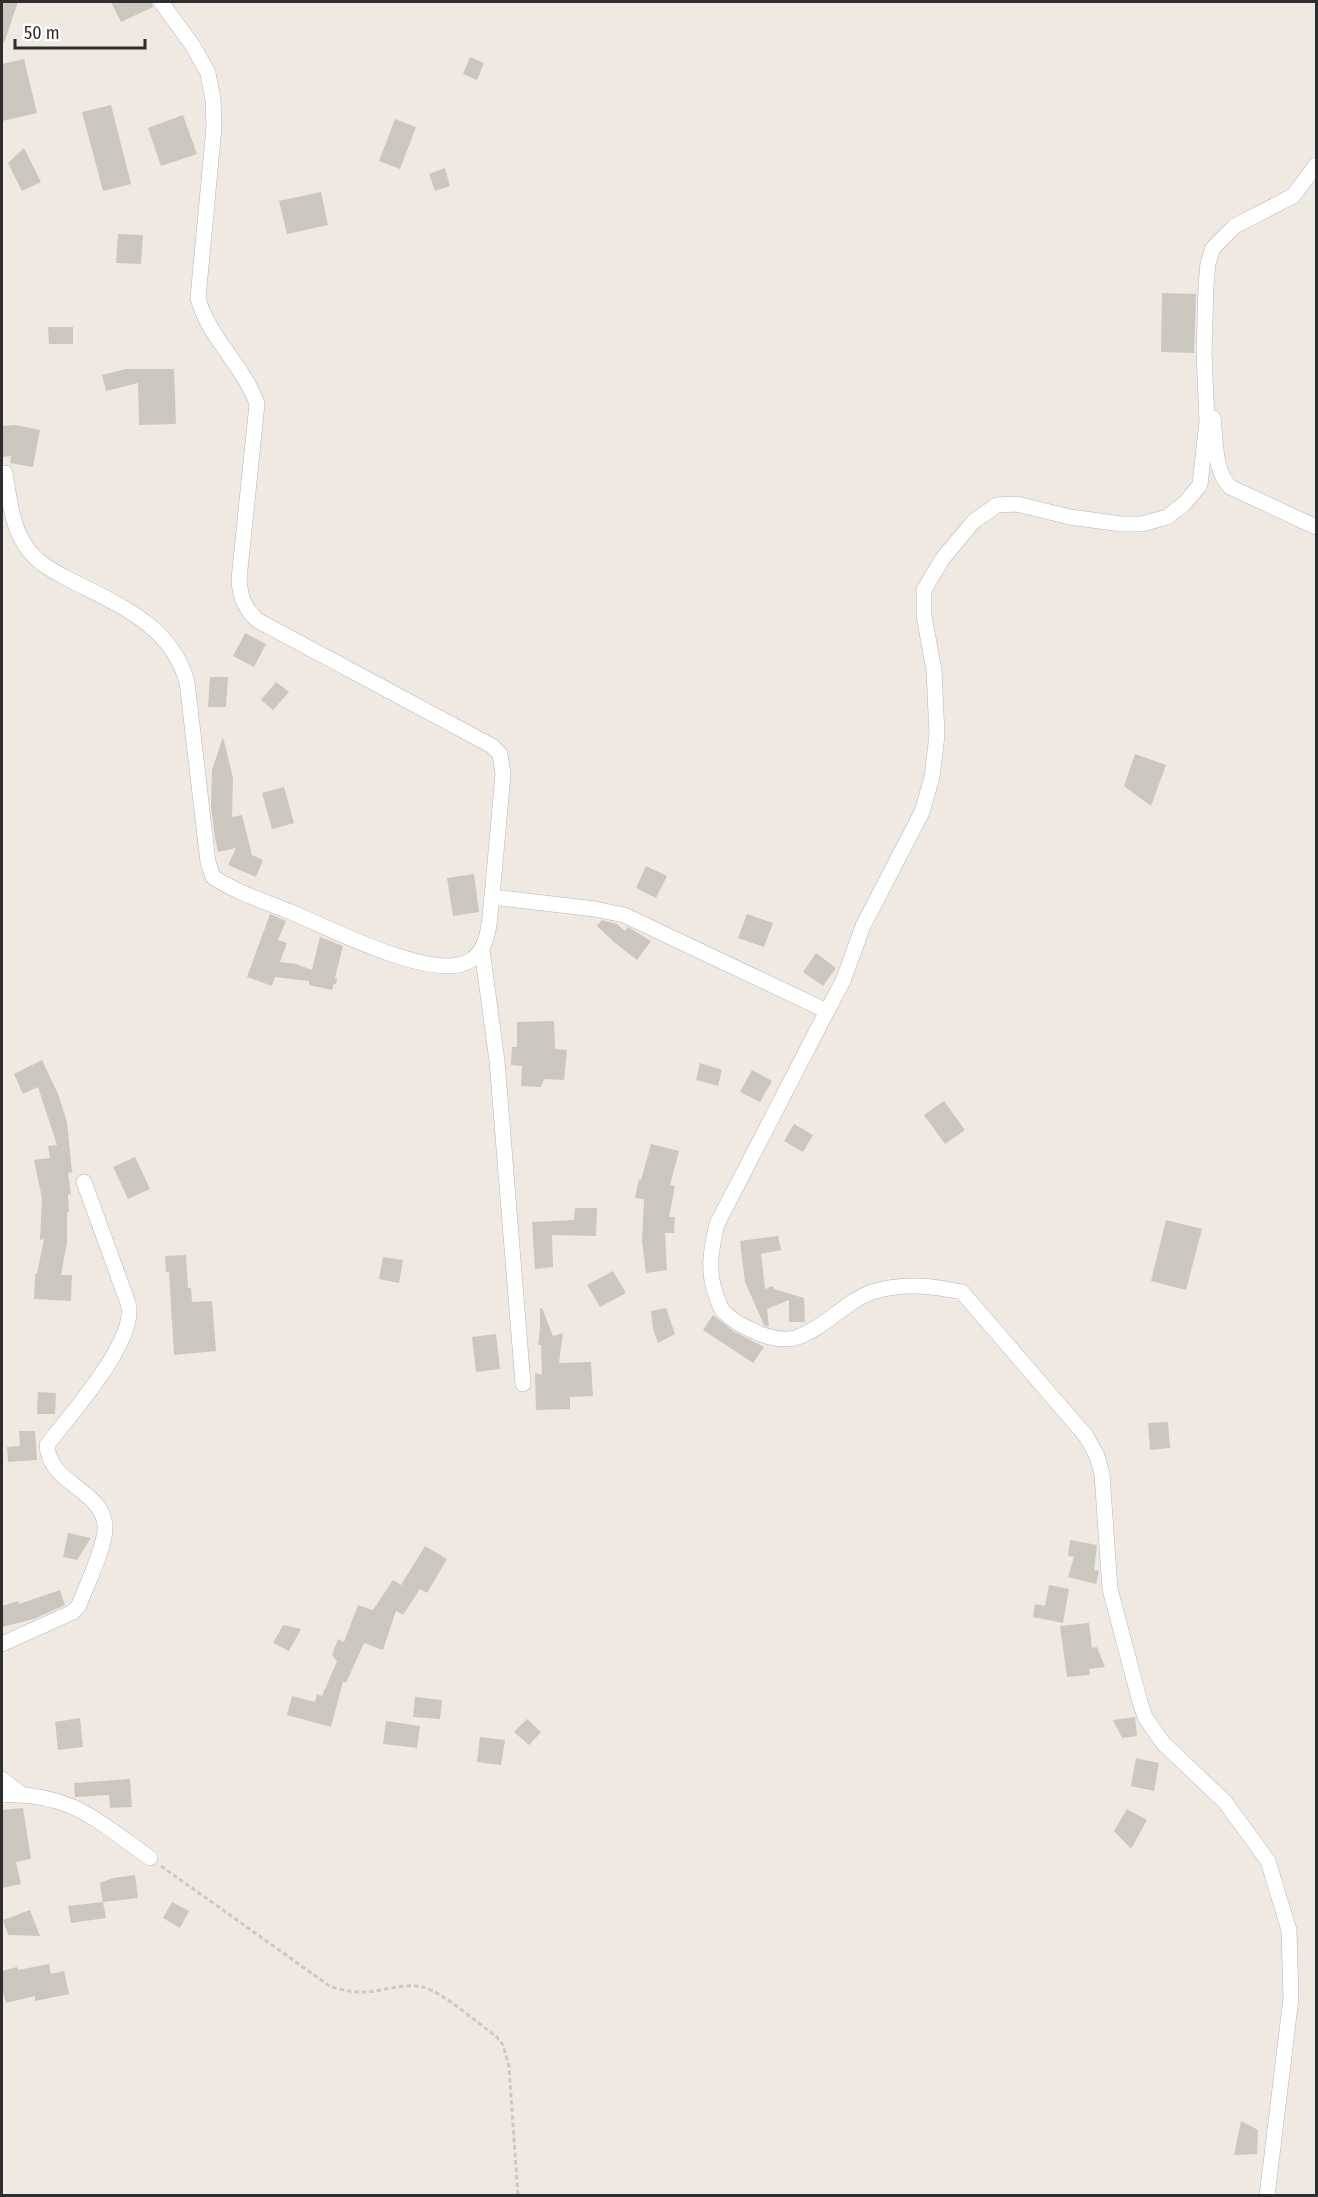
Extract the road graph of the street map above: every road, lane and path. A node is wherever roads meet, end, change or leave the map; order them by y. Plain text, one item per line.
1 (160, 2) edge
2 (1317, 165) edge
3 (1205, 342) junction
4 (5, 473) dead end
5 (1317, 527) edge
6 (492, 897) junction
7 (482, 950) junction
8 (827, 1011) junction
9 (84, 1182) dead end
10 (523, 1384) dead end
11 (2, 1644) edge
12 (2, 1779) edge
13 (21, 1794) junction
14 (2, 1795) edge
15 (150, 1858) joint
16 (518, 2196) edge
17 (1267, 2196) edge

1 - 6 street
2 - 3 street
3 - 5 street
3 - 8 street
4 - 7 street
6 - 7 street
6 - 8 street
7 - 10 street
8 - 17 street
9 - 11 street
12 - 13 street
13 - 14 street
13 - 15 street
15 - 16 path

